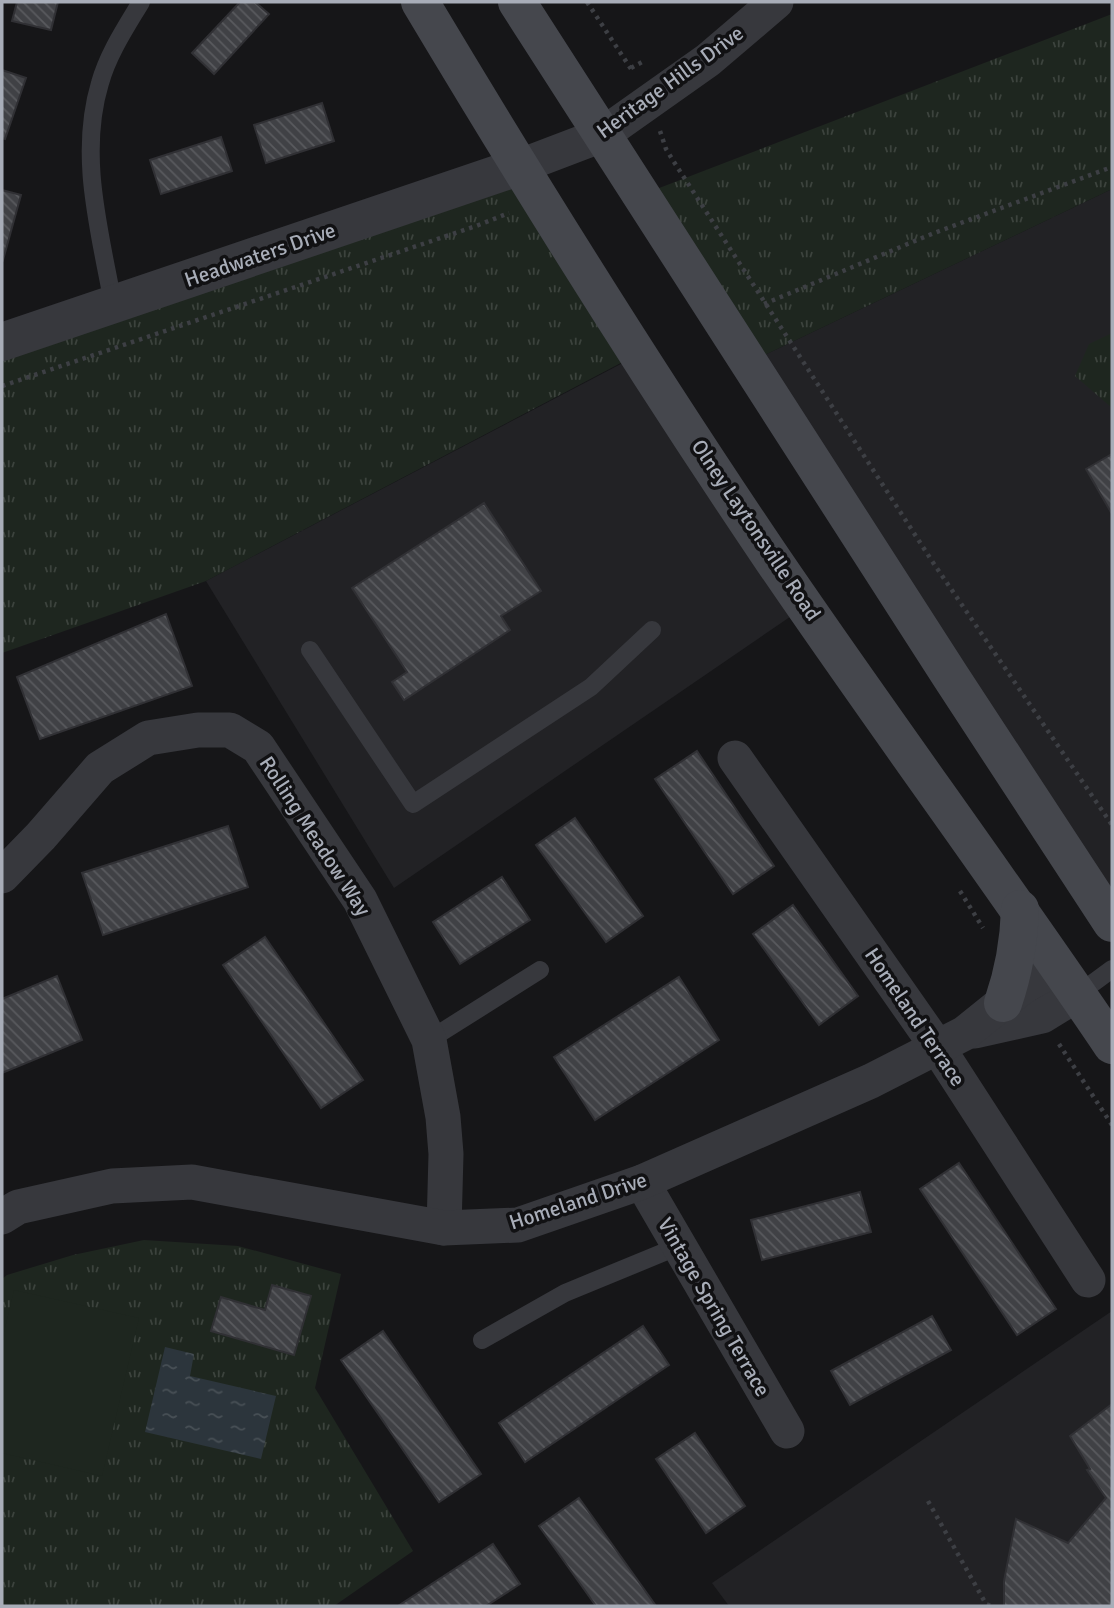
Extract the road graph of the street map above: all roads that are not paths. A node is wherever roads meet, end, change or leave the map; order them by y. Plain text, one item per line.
1 (141, 2) edge
2 (420, 2) edge
3 (517, 2) edge
4 (776, 2) edge
5 (602, 135) junction
6 (518, 167) junction
7 (113, 304) junction
8 (2, 342) edge
9 (652, 630) dead end
10 (310, 650) dead end
11 (736, 758) dead end
12 (2, 876) edge
13 (1020, 909) junction
14 (1112, 923) edge
15 (1112, 969) edge
16 (540, 970) dead end
17 (1069, 980) junction
18 (1003, 1003) junction
19 (429, 1040) junction
20 (951, 1040) junction
21 (1112, 1045) edge
22 (642, 1182) junction
23 (2, 1217) edge
24 (444, 1228) junction
25 (679, 1247) junction
26 (1088, 1280) dead end
27 (482, 1340) dead end
28 (787, 1431) dead end

1 - 7 lane
2 - 6 main road, Olney Laytonsville Road
3 - 5 main road
4 - 5 street, Heritage Hills Drive
5 - 6 street, Heritage Hills Drive
5 - 14 main road
6 - 7 street, Headwaters Drive
6 - 13 main road, Olney Laytonsville Road
7 - 8 street, Headwaters Drive
9 - 10 lane
11 - 20 street, Homeland Terrace
12 - 19 street, Rolling Meadow Way
13 - 17 main road, Olney Laytonsville Road
13 - 18 main road
15 - 17 lane
16 - 19 lane
17 - 18 street, Homeland Drive
17 - 20 street, Homeland Drive
17 - 21 main road, Olney Laytonsville Road
18 - 20 street, Homeland Drive
19 - 24 street, Rolling Meadow Way
20 - 22 street, Homeland Drive
20 - 26 street, Homeland Terrace
22 - 24 street, Homeland Drive
22 - 25 street, Vintage Spring Terrace
23 - 24 street, Homeland Drive
25 - 27 lane
25 - 28 street, Vintage Spring Terrace

